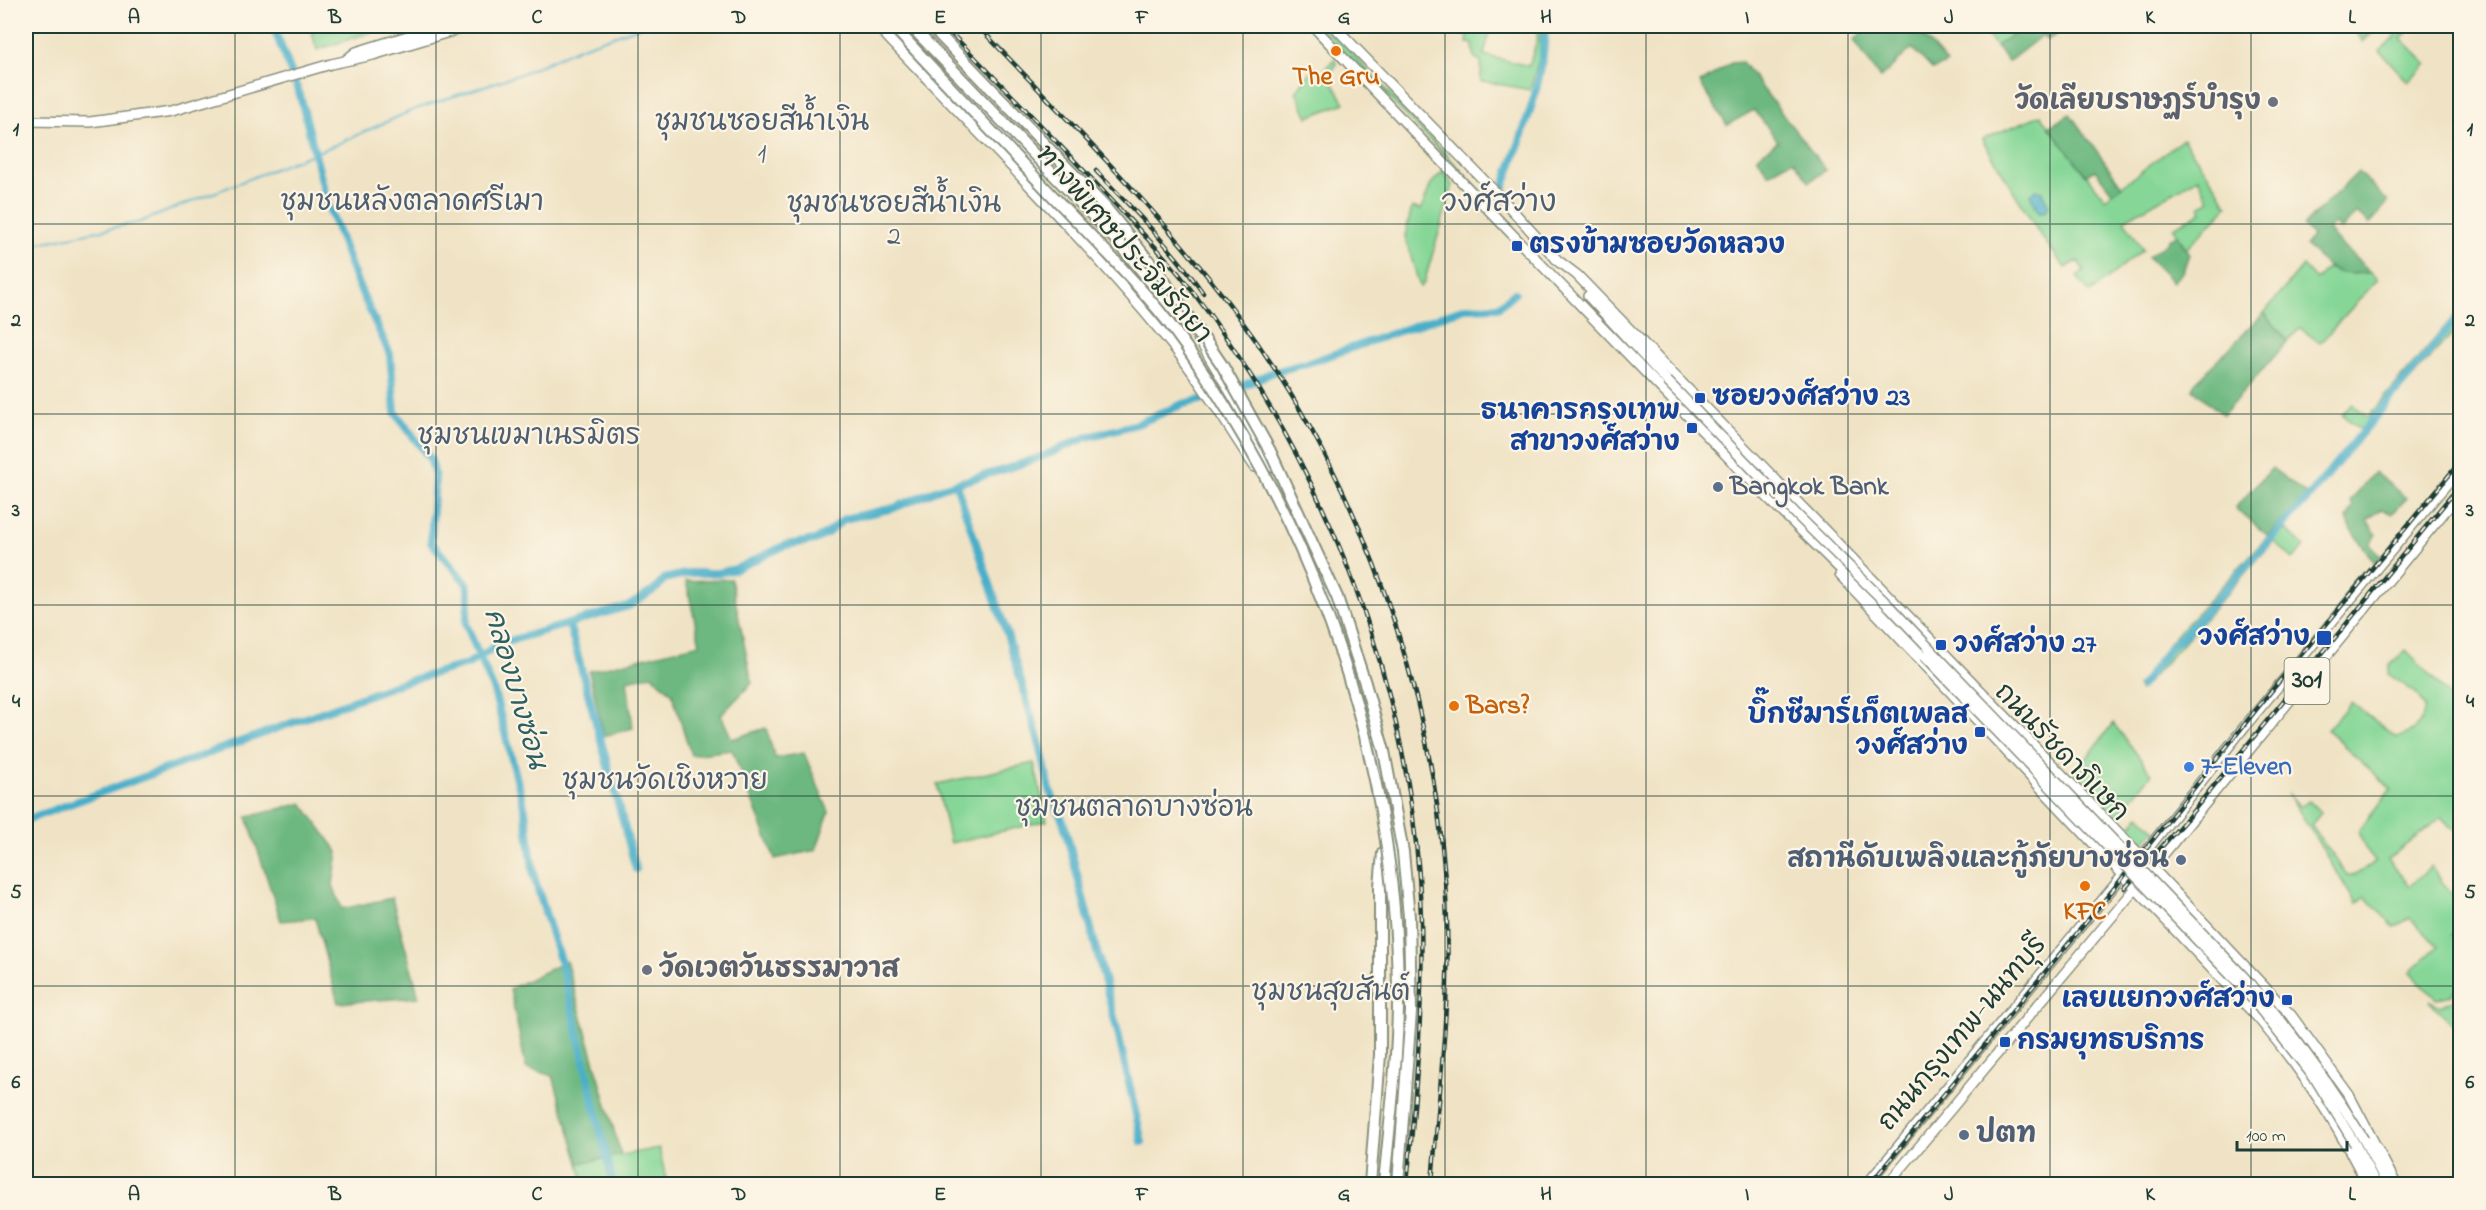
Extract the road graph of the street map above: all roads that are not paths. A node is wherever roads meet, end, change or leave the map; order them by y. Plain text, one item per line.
1 (440, 26) edge
2 (468, 26) edge
3 (877, 26) edge
4 (893, 26) edge
5 (903, 26) edge
6 (911, 26) edge
7 (931, 26) edge
8 (1313, 26) edge
9 (1334, 26) edge
10 (919, 45) joint
11 (346, 60) junction
12 (26, 121) edge
13 (1556, 259) junction
14 (1205, 340) junction
15 (2460, 468) edge
16 (2460, 492) edge
17 (2423, 511) junction
18 (2435, 524) junction
19 (1815, 546) junction
20 (2065, 778) junction
21 (2050, 797) junction
22 (1383, 853) junction
23 (2142, 857) junction
24 (2152, 868) junction
25 (2124, 874) junction
26 (2136, 888) junction
27 (2245, 967) junction
28 (2228, 985) junction
29 (1404, 989) junction
30 (1959, 1073) junction
31 (1969, 1086) junction
32 (2360, 1142) junction
33 (1370, 1185) edge
34 (1386, 1185) edge
35 (1398, 1185) edge
36 (1868, 1185) edge
37 (1888, 1185) edge
38 (2367, 1185) edge
39 (2376, 1185) edge
40 (2387, 1185) edge
41 (2396, 1185) edge

1 - 11 main road
2 - 11 main road
3 - 22 main road
4 - 34 highway, ทางพิเศษประจิมรัถยา, bridge
5 - 10 highway
6 - 14 highway, ทางพิเศษประจิมรัถยา, bridge
7 - 14 highway, bridge
8 - 19 main road
9 - 13 main road
10 - 29 main road
11 - 12 main road
13 - 20 main road
13 - 32 main road, ถนนรัชดาภิเษก, bridge
14 - 35 highway, ทางพิเศษประจิมรัถยา, bridge
15 - 17 main road, ถนนกรุงเทพ-นนทบุรี / 301
16 - 18 main road, ถนนกรุงเทพ-นนทบุรี / 301
17 - 18 main road
17 - 23 main road, ถนนกรุงเทพ-นนทบุรี / 301
18 - 24 main road, ถนนกรุงเทพ-นนทบุรี / 301
19 - 21 main road
19 - 32 main road, ถนนรัชดาภิเษก, bridge
20 - 21 main road
20 - 23 main road
21 - 25 main road
22 - 29 main road
22 - 33 highway
23 - 24 main road
23 - 25 main road, ถนนกรุงเทพ-นนทบุรี / 301
24 - 26 main road, ถนนกรุงเทพ-นนทบุรี / 301
24 - 27 main road
25 - 26 main road
25 - 30 main road, ถนนกรุงเทพ-นนทบุรี / 301
26 - 28 main road
26 - 31 main road, ถนนกรุงเทพ-นนทบุรี / 301
27 - 28 main road
27 - 41 main road
28 - 38 main road
29 - 34 main road
30 - 31 main road
30 - 36 main road, ถนนกรุงเทพ-นนทบุรี / 301
31 - 37 main road, ถนนกรุงเทพ-นนทบุรี / 301
32 - 39 main road, ถนนรัชดาภิเษก
32 - 40 main road, ถนนรัชดาภิเษก

